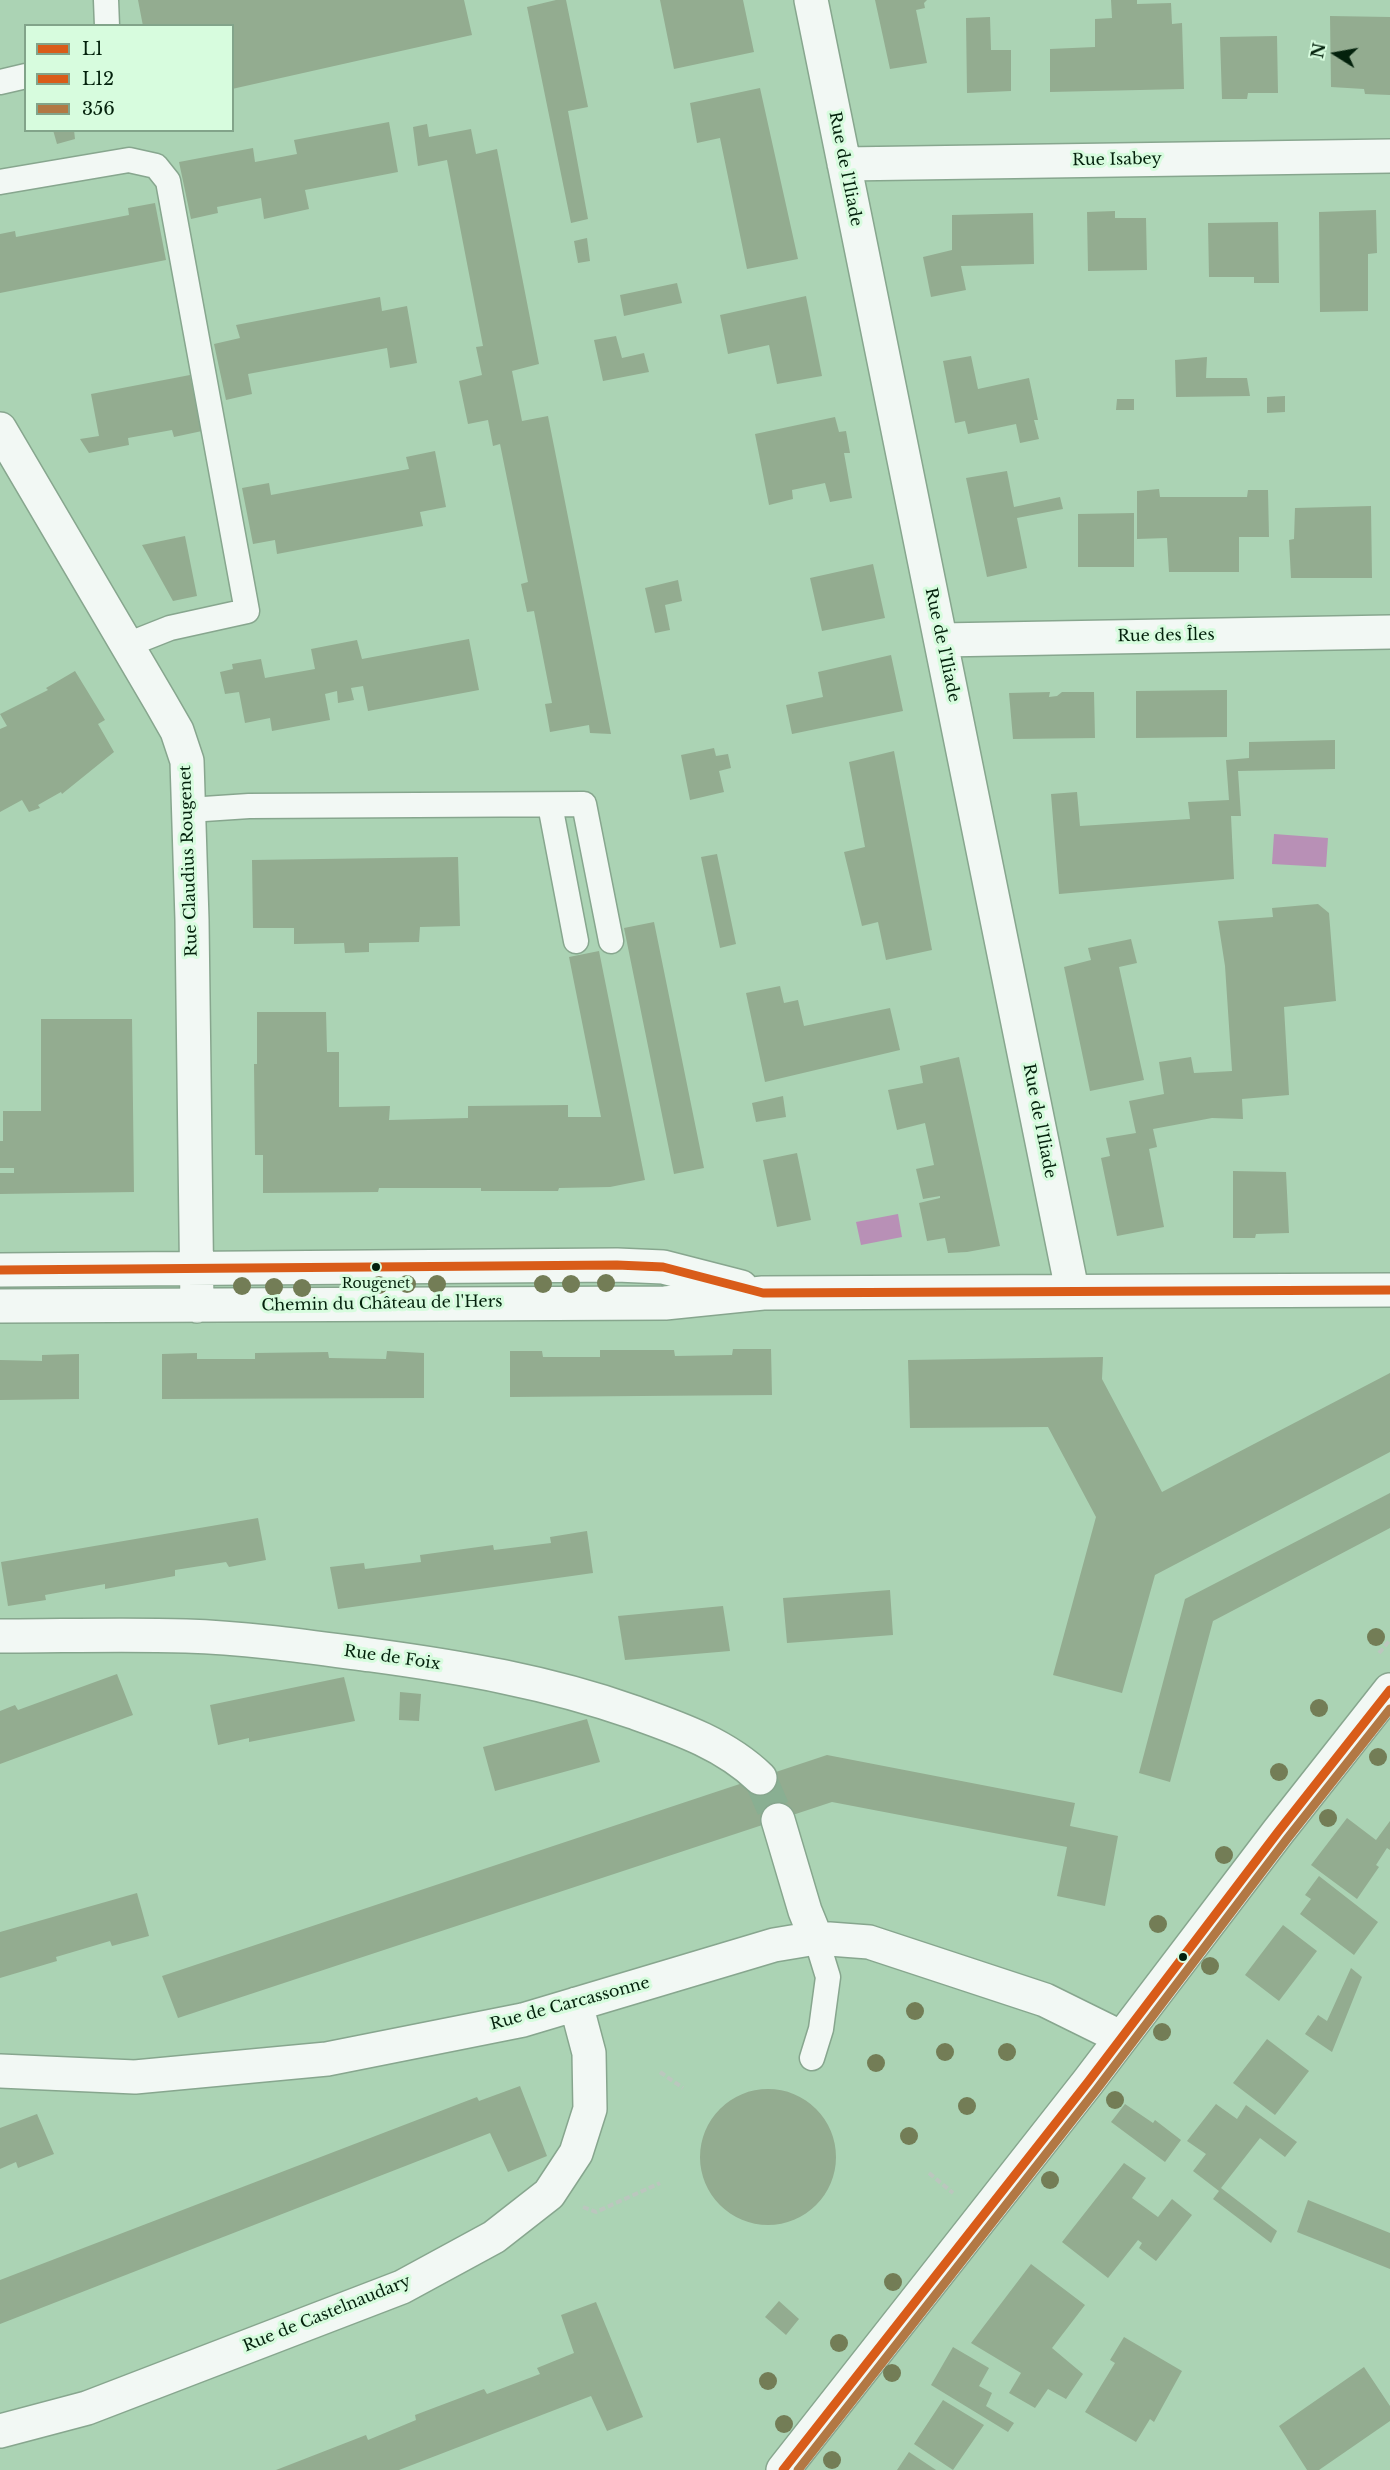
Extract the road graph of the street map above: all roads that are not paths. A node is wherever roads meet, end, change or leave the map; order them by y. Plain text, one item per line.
1 (106, 0) edge
2 (811, 0) edge
3 (107, 24) edge
4 (24, 76) edge
5 (0, 82) edge
6 (1390, 156) edge
7 (844, 164) junction
8 (0, 182) edge
9 (0, 429) edge
10 (1390, 632) edge
11 (941, 640) junction
12 (128, 645) junction
13 (550, 805) junction
14 (189, 810) junction
15 (576, 941) dead end
16 (611, 941) dead end
17 (196, 1268) junction
18 (0, 1270) edge
19 (1072, 1290) junction
20 (1390, 1290) edge
21 (763, 1293) junction
22 (0, 1306) edge
23 (197, 1306) junction
24 (0, 1636) edge
25 (1390, 1690) edge
26 (760, 1778) tunnel mouth
27 (778, 1820) tunnel mouth
28 (816, 1938) junction
29 (576, 2004) junction
30 (1120, 2037) junction
31 (813, 2058) dead end
32 (0, 2071) edge
33 (0, 2431) edge
34 (783, 2470) edge

1 - 3 lane
2 - 7 street, Rue de l'Iliade
4 - 5 lane
6 - 7 street, Rue Isabey
7 - 11 street, Rue de l'Iliade
8 - 12 lane
9 - 12 street, Rue Claudius Rougenet
10 - 11 street, Rue des Îles
11 - 19 street, Rue de l'Iliade
12 - 14 street, Rue Claudius Rougenet
13 - 14 lane
13 - 15 lane
13 - 16 lane
14 - 17 street, Rue Claudius Rougenet
17 - 18 street, Chemin du Château de l'Hers
17 - 21 street, Chemin du Château de l'Hers
17 - 23 street, Rue Claudius Rougenet
19 - 20 street, Chemin du Château de l'Hers
19 - 21 street, Chemin du Château de l'Hers
21 - 23 street, Chemin du Château de l'Hers
22 - 23 street, Chemin du Château de l'Hers
24 - 26 street, Rue de Foix
25 - 30 street
27 - 28 street
28 - 29 street, Rue de Carcassonne
28 - 30 street, Rue de Carcassonne
28 - 31 lane
29 - 32 street, Rue de Carcassonne
29 - 33 street, Rue de Castelnaudary
30 - 34 street

